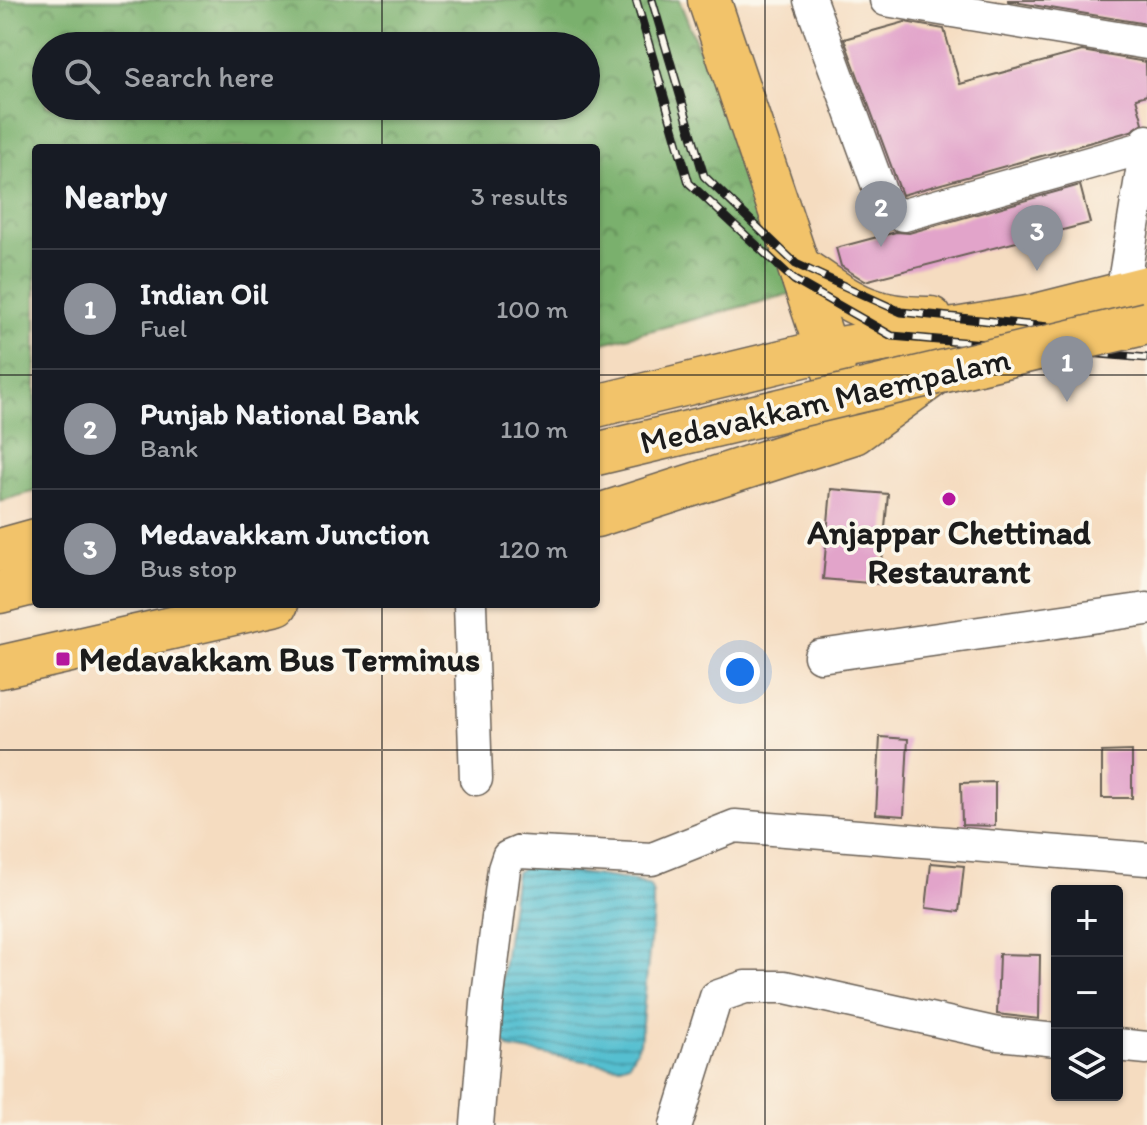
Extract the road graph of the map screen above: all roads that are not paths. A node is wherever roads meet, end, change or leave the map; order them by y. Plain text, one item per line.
1 (709, 0) edge
2 (810, 0) edge
3 (886, 0) edge
4 (991, 9) edge
5 (1147, 43) edge
6 (1146, 144) edge
7 (801, 268) junction
8 (1141, 306) edge
9 (1028, 317) junction
10 (828, 350) junction
11 (600, 405) edge
12 (854, 433) junction
13 (600, 453) edge
14 (600, 515) edge
15 (32, 541) edge
16 (0, 550) edge
17 (32, 584) edge
18 (0, 592) edge
19 (259, 608) edge
20 (470, 608) edge
21 (1147, 609) edge
22 (820, 656) dead end
23 (0, 667) edge
24 (476, 779) dead end
25 (1147, 859) edge
26 (1051, 1039) edge
27 (1123, 1046) edge
28 (1147, 1048) edge
29 (477, 1125) edge
30 (676, 1125) edge

1 - 7 main road
2 - 6 street
3 - 4 street
4 - 5 street
6 - 8 street
7 - 9 main road
7 - 10 main road
8 - 9 main road
8 - 12 main road
8 - 13 main road, Medavakkam Maempalam, bridge
9 - 10 main road
10 - 11 main road
10 - 12 main road
12 - 14 main road
15 - 16 main road
17 - 18 main road
19 - 23 main road
20 - 24 street
21 - 22 street
25 - 29 street
26 - 30 street
27 - 28 street

